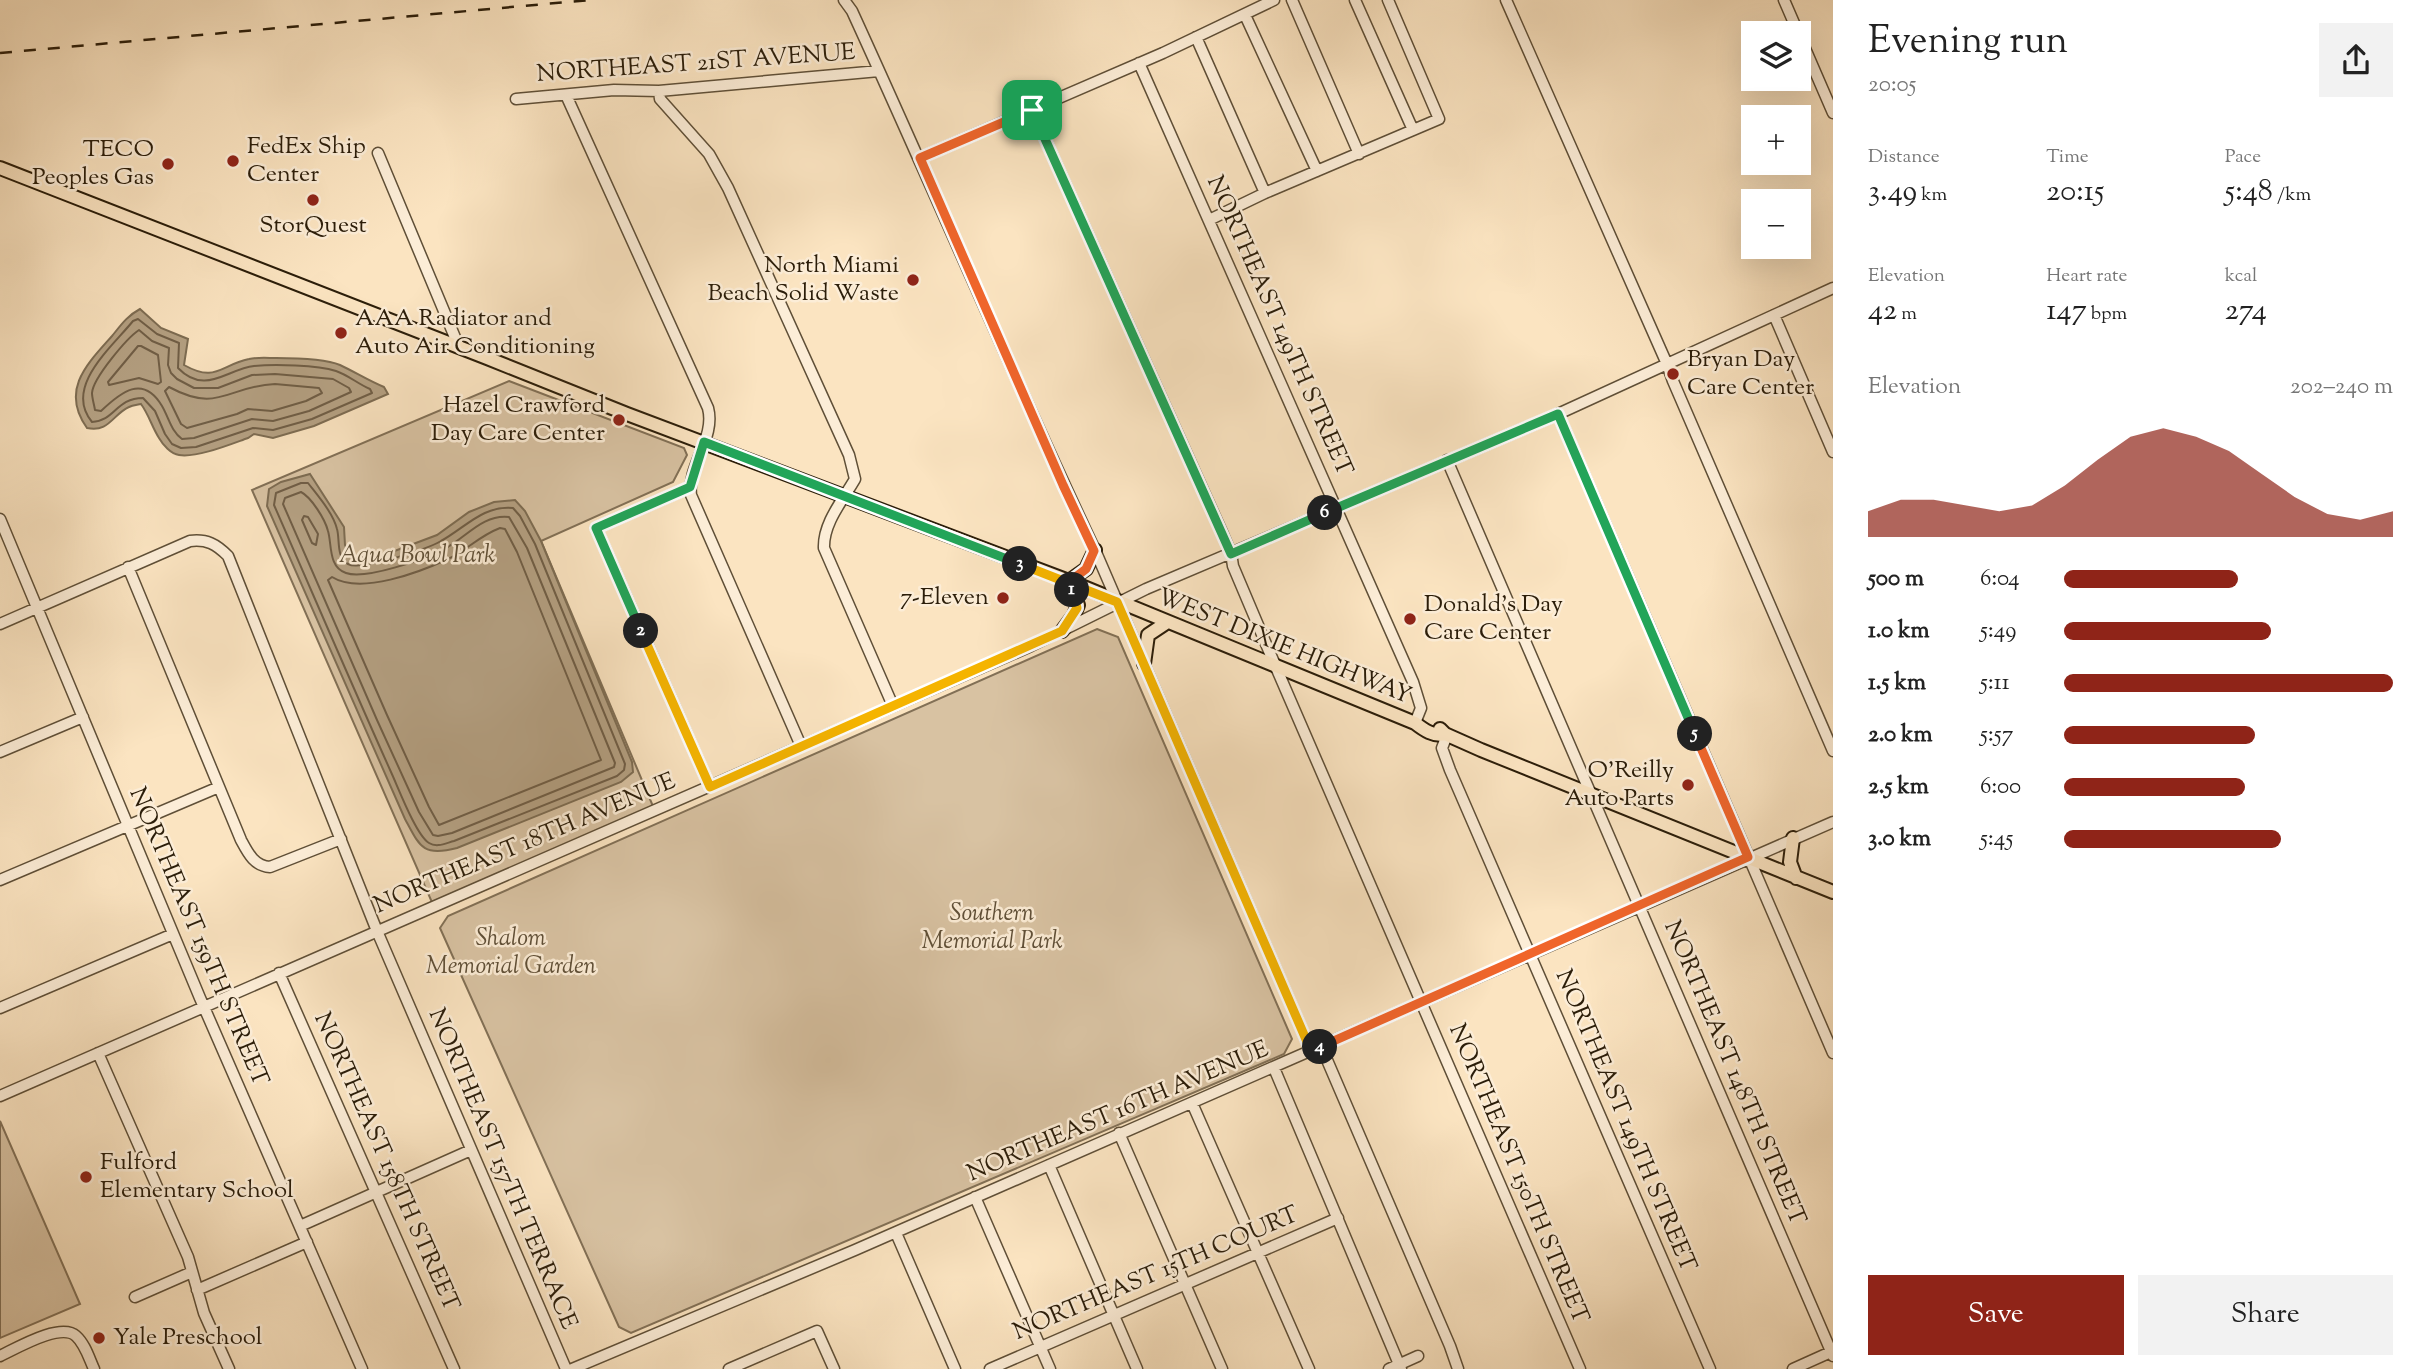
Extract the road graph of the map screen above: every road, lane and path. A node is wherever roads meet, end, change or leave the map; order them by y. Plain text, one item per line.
1 (844, 0) edge
2 (1274, 0) edge
3 (1292, 0) edge
4 (1355, 0) edge
5 (1388, 0) edge
6 (1506, 0) edge
7 (1784, 0) edge
8 (851, 5) edge
9 (1245, 15) junction
10 (1196, 37) junction
11 (1139, 63) junction
12 (879, 71) junction
13 (659, 91) junction
14 (566, 95) junction
15 (516, 99) dead end
16 (1032, 110) junction
17 (1833, 113) edge
18 (1413, 130) junction
19 (378, 153) dead end
20 (1359, 154) junction
21 (920, 158) junction
22 (0, 169) edge
23 (1317, 171) junction
24 (1265, 193) junction
25 (1209, 219) junction
26 (1833, 288) edge
27 (1774, 315) junction
28 (459, 347) junction
29 (1667, 364) junction
30 (1558, 414) junction
31 (704, 442) junction
32 (1833, 452) edge
33 (1447, 460) junction
34 (690, 487) junction
35 (845, 497) junction
36 (1337, 508) junction
37 (0, 519) edge
38 (1094, 551) junction
39 (1231, 554) junction
40 (128, 568) junction
41 (1069, 582) junction
42 (1117, 602) junction
43 (37, 608) junction
44 (1167, 623) junction
45 (0, 624) edge
46 (1062, 631) junction
47 (1144, 664) junction
48 (1276, 667) junction
49 (893, 706) junction
50 (83, 717) junction
51 (1416, 724) junction
52 (1446, 735) junction
53 (801, 746) junction
54 (1833, 751) edge
55 (0, 752) edge
56 (219, 787) junction
57 (710, 787) junction
58 (1590, 794) junction
59 (1833, 822) edge
60 (127, 825) junction
61 (1793, 838) junction
62 (341, 839) junction
63 (1748, 857) junction
64 (1797, 878) junction
65 (0, 880) edge
66 (1832, 893) edge
67 (1639, 906) junction
68 (377, 931) junction
69 (173, 934) junction
70 (1530, 954) junction
71 (279, 973) junction
72 (1421, 1002) junction
73 (203, 1006) junction
74 (0, 1008) edge
75 (1316, 1049) junction
76 (98, 1053) junction
77 (1833, 1053) edge
78 (1274, 1068) junction
79 (0, 1096) edge
80 (1192, 1103) junction
81 (1119, 1133) junction
82 (471, 1150) junction
83 (1049, 1165) junction
84 (376, 1192) junction
85 (975, 1197) junction
86 (1338, 1218) junction
87 (300, 1226) junction
88 (896, 1233) junction
89 (307, 1242) junction
90 (1257, 1253) junction
91 (192, 1272) junction
92 (1185, 1284) junction
93 (197, 1290) junction
94 (135, 1297) dead end
95 (1113, 1316) junction
96 (1041, 1347) junction
97 (1832, 1353) edge
98 (0, 1356) edge
99 (1418, 1356) dead end
100 (1396, 1368) edge
101 (94, 1369) edge
102 (229, 1369) edge
103 (362, 1369) edge
104 (454, 1369) edge
105 (566, 1369) edge
106 (572, 1369) edge
107 (729, 1369) edge
108 (834, 1369) edge
109 (955, 1369) edge
110 (990, 1369) edge
111 (1051, 1369) edge
112 (1137, 1369) edge
113 (1223, 1369) edge
114 (1310, 1369) edge
115 (1458, 1369) edge
116 (1580, 1369) edge
117 (1710, 1369) edge
118 (1793, 1369) edge

1 - 8 street
2 - 9 street
3 - 20 street
4 - 18 street
5 - 18 street
6 - 29 street
7 - 17 street
8 - 12 street
9 - 10 street
9 - 23 street
10 - 11 street
10 - 24 street
11 - 16 street
11 - 25 street, NORTHEAST 149TH STREET
12 - 13 street, NORTHEAST 21ST AVENUE
12 - 21 street
13 - 14 street, NORTHEAST 21ST AVENUE
13 - 35 street
14 - 15 street, NORTHEAST 21ST AVENUE
14 - 31 street
16 - 21 street
16 - 39 street, NORTHEAST 150TH STREET
18 - 20 street
19 - 28 street
20 - 23 street
21 - 38 street
22 - 28 main road, WEST DIXIE HIGHWAY
23 - 24 street
24 - 25 street
25 - 36 street, NORTHEAST 149TH STREET
26 - 27 street, NORTHEAST 18TH AVENUE
27 - 29 street, NORTHEAST 18TH AVENUE
27 - 32 street
28 - 31 main road, WEST DIXIE HIGHWAY
29 - 30 street, NORTHEAST 18TH AVENUE
29 - 54 street
30 - 33 street, NORTHEAST 18TH AVENUE
30 - 63 street
31 - 34 street
31 - 35 main road, WEST DIXIE HIGHWAY
33 - 36 street, NORTHEAST 18TH AVENUE
33 - 58 street, NORTHEAST 148TH STREET
34 - 53 street
34 - 57 street
35 - 41 main road, WEST DIXIE HIGHWAY
35 - 49 street
36 - 39 street, NORTHEAST 18TH AVENUE
36 - 51 street, NORTHEAST 149TH STREET
37 - 43 street, NORTHEAST 159TH STREET
38 - 41 main road
38 - 42 street
39 - 42 street, NORTHEAST 18TH AVENUE
39 - 48 street, NORTHEAST 150TH STREET
40 - 43 street
40 - 56 street
40 - 62 street, NORTHEAST 157TH TERRACE
41 - 42 main road, WEST DIXIE HIGHWAY
41 - 46 main road
42 - 44 main road, WEST DIXIE HIGHWAY
42 - 46 street, NORTHEAST 18TH AVENUE
42 - 47 street
43 - 45 street
43 - 50 street, NORTHEAST 159TH STREET
44 - 47 main road
44 - 48 main road, WEST DIXIE HIGHWAY
46 - 49 street, NORTHEAST 18TH AVENUE
47 - 75 street
48 - 51 main road, WEST DIXIE HIGHWAY
48 - 72 street, NORTHEAST 150TH STREET
49 - 53 street, NORTHEAST 18TH AVENUE
50 - 55 street
50 - 60 street, NORTHEAST 159TH STREET
51 - 52 main road, WEST DIXIE HIGHWAY
52 - 58 main road, WEST DIXIE HIGHWAY
52 - 70 street, NORTHEAST 149TH STREET
53 - 57 street, NORTHEAST 18TH AVENUE
56 - 60 street
56 - 62 street
57 - 68 street, NORTHEAST 18TH AVENUE
58 - 63 main road, WEST DIXIE HIGHWAY
58 - 67 street, NORTHEAST 148TH STREET
59 - 61 street, NORTHEAST 16TH AVENUE
60 - 65 street
60 - 69 street, NORTHEAST 159TH STREET
61 - 63 street, NORTHEAST 16TH AVENUE
61 - 64 main road
62 - 68 street, NORTHEAST 157TH TERRACE
63 - 64 main road, WEST DIXIE HIGHWAY
63 - 67 street, NORTHEAST 16TH AVENUE
63 - 77 street
64 - 66 main road, WEST DIXIE HIGHWAY
67 - 70 street, NORTHEAST 16TH AVENUE
67 - 97 street, NORTHEAST 148TH STREET
68 - 71 street, NORTHEAST 18TH AVENUE
68 - 82 street, NORTHEAST 157TH TERRACE
69 - 73 street, NORTHEAST 159TH STREET
69 - 74 street
70 - 72 street, NORTHEAST 16TH AVENUE
70 - 117 street, NORTHEAST 149TH STREET
71 - 73 street, NORTHEAST 18TH AVENUE
71 - 84 street, NORTHEAST 158TH STREET
72 - 75 street, NORTHEAST 16TH AVENUE
72 - 116 street, NORTHEAST 150TH STREET
73 - 76 street, NORTHEAST 18TH AVENUE
73 - 87 street, NORTHEAST 159TH STREET
75 - 78 street, NORTHEAST 16TH AVENUE
75 - 115 street
76 - 79 street, NORTHEAST 18TH AVENUE
76 - 91 street
78 - 80 street, NORTHEAST 16TH AVENUE
78 - 86 street
80 - 81 street, NORTHEAST 16TH AVENUE
80 - 90 street
81 - 83 street, NORTHEAST 16TH AVENUE
81 - 92 street
82 - 84 street
82 - 105 street, NORTHEAST 157TH TERRACE
83 - 85 street, NORTHEAST 16TH AVENUE
83 - 95 street
84 - 87 street
84 - 104 street, NORTHEAST 158TH STREET
85 - 88 street, NORTHEAST 16TH AVENUE
85 - 96 street
86 - 90 street, NORTHEAST 15TH COURT
86 - 100 street
87 - 89 street, NORTHEAST 159TH STREET
88 - 106 street, NORTHEAST 16TH AVENUE
88 - 109 street
89 - 93 street
89 - 103 street, NORTHEAST 159TH STREET
90 - 92 street, NORTHEAST 15TH COURT
90 - 114 street
91 - 93 street
91 - 94 street
92 - 95 street, NORTHEAST 15TH COURT
92 - 113 street
93 - 102 street
95 - 96 street, NORTHEAST 15TH COURT
95 - 112 street
96 - 110 street, NORTHEAST 15TH COURT
96 - 111 street
97 - 118 street
98 - 101 street
99 - 100 street
107 - 108 street

